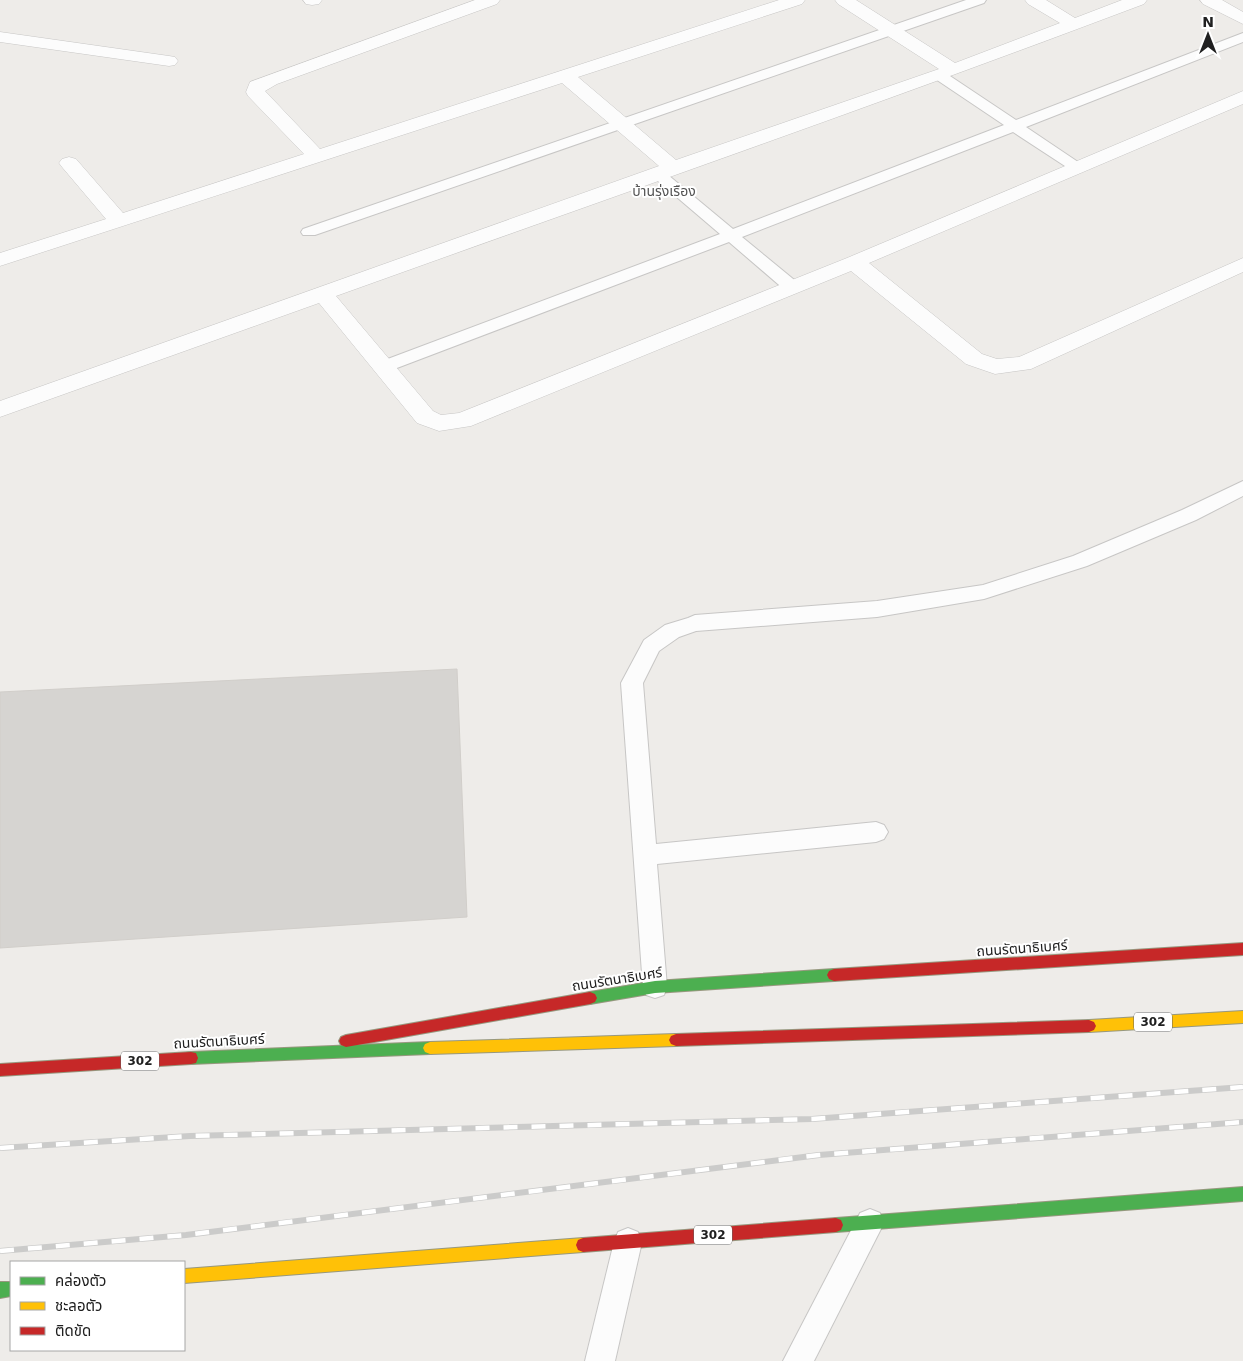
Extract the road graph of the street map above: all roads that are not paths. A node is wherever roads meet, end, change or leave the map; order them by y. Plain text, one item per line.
1 (491, 0) edge
2 (796, 0) edge
3 (844, 0) edge
4 (979, 0) edge
5 (1034, 0) edge
6 (1138, 0) edge
7 (1210, 0) edge
8 (1243, 19) edge
9 (1075, 25) junction
10 (892, 30) junction
11 (1243, 37) edge
12 (0, 38) edge
13 (169, 61) dead end
14 (946, 72) junction
15 (565, 76) junction
16 (1243, 97) edge
17 (620, 123) junction
18 (1015, 126) junction
19 (317, 157) junction
20 (69, 163) dead end
21 (1076, 167) junction
22 (665, 170) junction
23 (118, 220) junction
24 (309, 232) dead end
25 (730, 236) junction
26 (0, 260) edge
27 (854, 262) junction
28 (1243, 264) edge
29 (792, 287) junction
30 (322, 294) junction
31 (383, 367) junction
32 (0, 408) edge
33 (1243, 488) edge
34 (876, 832) dead end
35 (645, 856) junction
36 (1243, 949) edge
37 (655, 987) junction
38 (1243, 1017) edge
39 (281, 1053) junction
40 (0, 1070) edge
41 (1243, 1194) edge
42 (870, 1223) junction
43 (628, 1242) junction
44 (185, 1276) edge
45 (600, 1361) edge
46 (798, 1361) edge

1 - 19 street
2 - 15 street
3 - 10 street
4 - 10 lane
5 - 9 street
6 - 9 street
7 - 8 street
9 - 14 street
10 - 14 street
10 - 17 lane
11 - 18 lane
12 - 13 street
14 - 18 lane
14 - 22 street
15 - 17 street
15 - 19 street
16 - 21 street
17 - 22 street
17 - 24 lane
18 - 21 lane
18 - 25 lane
19 - 23 street
20 - 23 street
21 - 27 street
22 - 25 lane
22 - 30 street
23 - 26 street
25 - 29 lane
25 - 31 lane
27 - 28 street
27 - 29 street
29 - 31 street
30 - 31 street
30 - 32 street
33 - 35 lane
34 - 35 lane
35 - 37 lane
36 - 37 main road, ถนนรัตนาธิเบศร์ / 302
37 - 39 main road, ถนนรัตนาธิเบศร์ / 302
38 - 39 main road, 302
39 - 40 main road, ถนนรัตนาธิเบศร์ / 302
41 - 42 main road, 302
42 - 43 main road, 302
42 - 46 lane
43 - 44 main road, 302
43 - 45 lane

